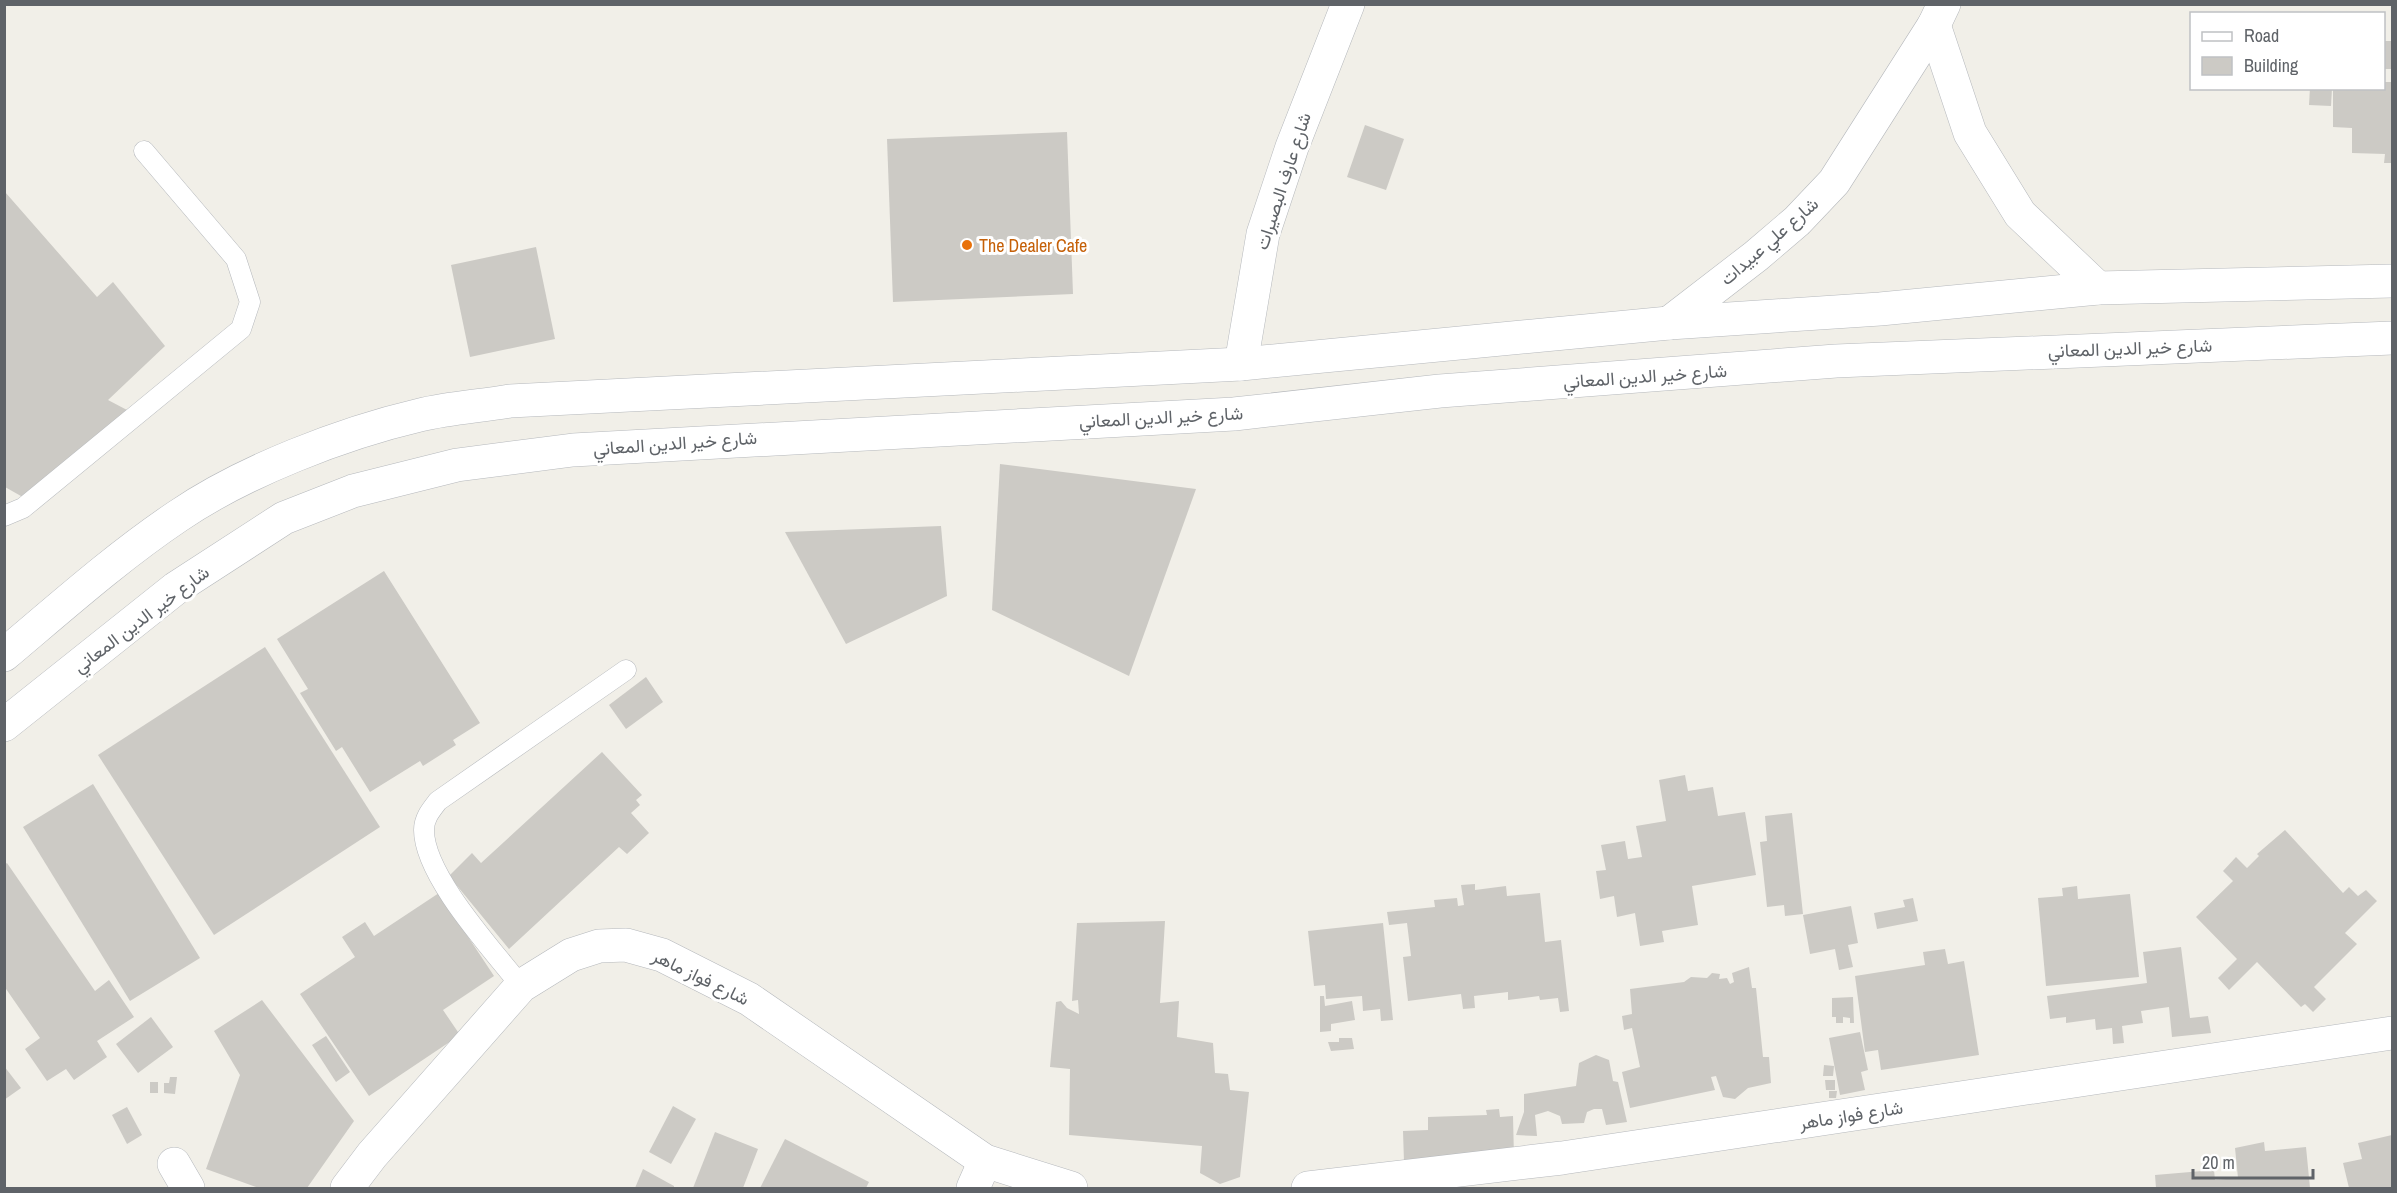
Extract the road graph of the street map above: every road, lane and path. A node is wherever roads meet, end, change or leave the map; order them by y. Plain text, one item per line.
1 (1348, 4) edge
2 (1939, 15) edge
3 (144, 151) dead end
4 (2392, 281) edge
5 (2098, 288) junction
6 (1669, 323) junction
7 (2392, 338) edge
8 (1241, 364) junction
9 (4, 516) edge
10 (4, 655) edge
11 (626, 670) dead end
12 (4, 724) edge
13 (521, 986) junction
14 (2392, 1034) edge
15 (979, 1175) edge
16 (347, 1188) edge
17 (1071, 1188) edge
18 (1308, 1188) edge

1 - 8 street, شارع عارف البصيرات
2 - 5 street, شارع علي عبيدات
2 - 6 street, شارع علي عبيدات
3 - 9 lane
4 - 5 street
5 - 6 street
6 - 8 street
7 - 12 street, شارع خير الدين المعاني
8 - 10 street
11 - 13 lane
13 - 15 street, شارع فواز ماهر
13 - 16 street, شارع فواز ماهر
14 - 18 street, شارع فواز ماهر
15 - 17 street, شارع فواز ماهر

